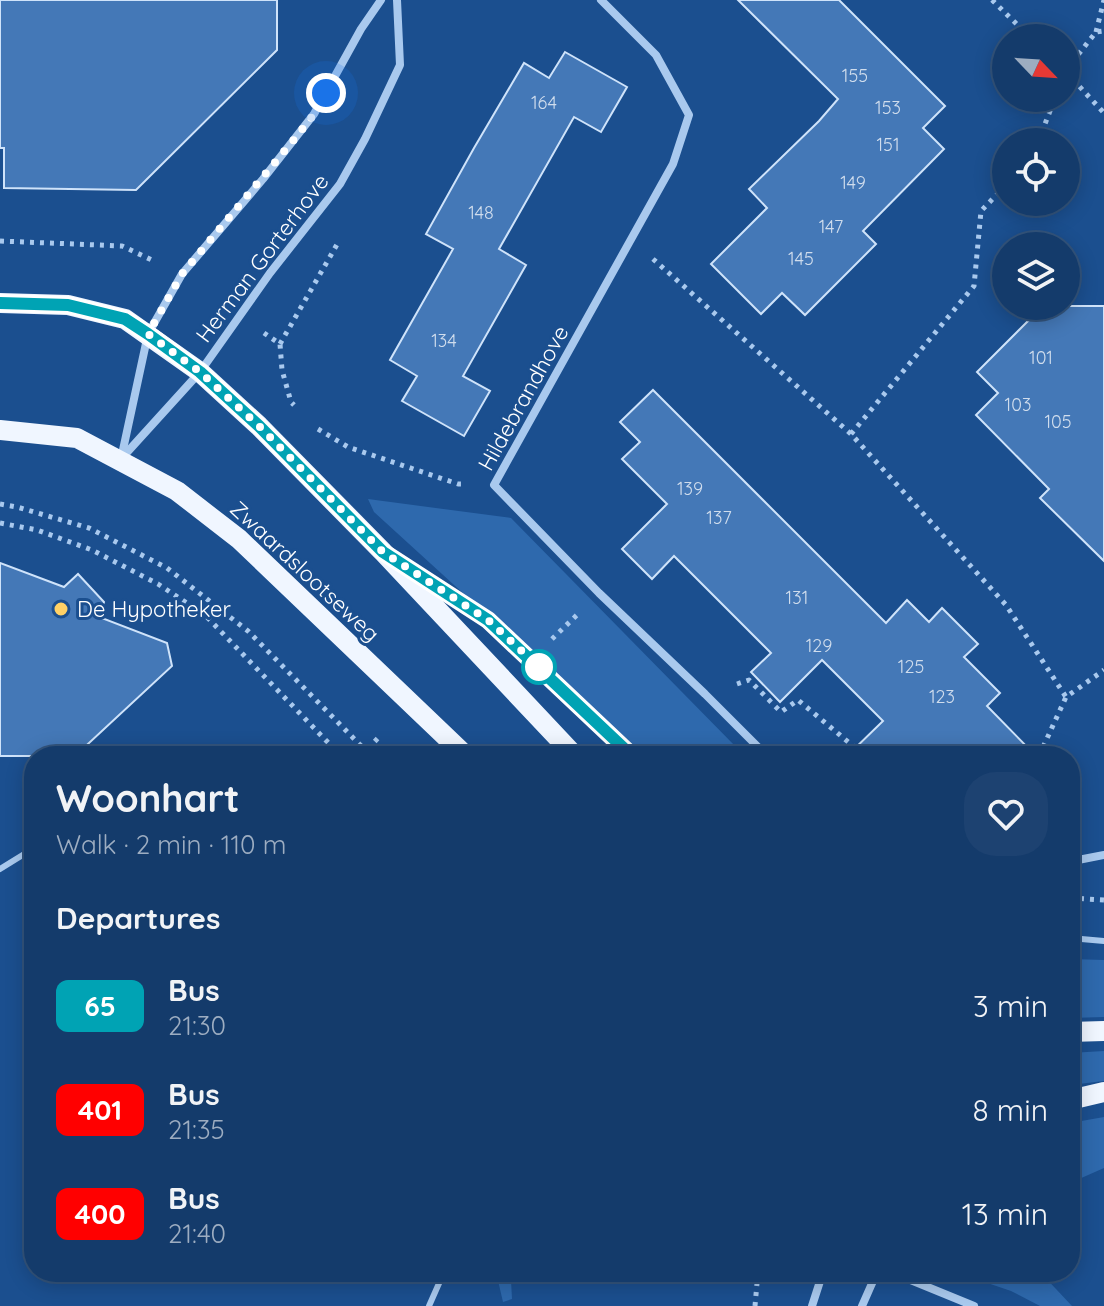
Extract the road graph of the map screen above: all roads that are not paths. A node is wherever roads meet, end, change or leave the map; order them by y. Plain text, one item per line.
1 (381, 0) edge
2 (397, 0) edge
3 (601, 0) edge
4 (0, 303) edge
5 (148, 334) junction
6 (200, 372) junction
7 (0, 430) edge
8 (121, 460) junction
9 (383, 552) junction
10 (456, 746) edge
11 (566, 746) edge
12 (621, 746) edge
13 (757, 746) edge
14 (24, 854) edge
15 (1104, 855) edge
16 (1080, 860) edge
17 (0, 869) edge
18 (1080, 939) edge
19 (1104, 941) edge
20 (1104, 1031) edge
21 (1080, 1032) edge
22 (1104, 1092) edge
23 (1080, 1098) edge
24 (440, 1282) edge
25 (820, 1282) edge
26 (873, 1282) edge
27 (915, 1282) edge
28 (429, 1306) edge
29 (812, 1306) edge
30 (862, 1306) edge
31 (974, 1306) edge

1 - 5 street, Herman Gorterhove
2 - 6 street, Herman Gorterhove
3 - 13 street, Hildebrandhove
4 - 5 main road
5 - 6 main road
5 - 8 street, Herman Gorterhove
6 - 8 street, Herman Gorterhove
6 - 9 main road
7 - 8 main road, Zwaardslootseweg
8 - 10 main road, Zwaardslootseweg
9 - 11 main road
9 - 12 lane
14 - 17 lane
15 - 16 street
18 - 19 lane
20 - 21 main road
22 - 23 main road
24 - 28 lane
25 - 29 street
26 - 30 street
27 - 31 street

